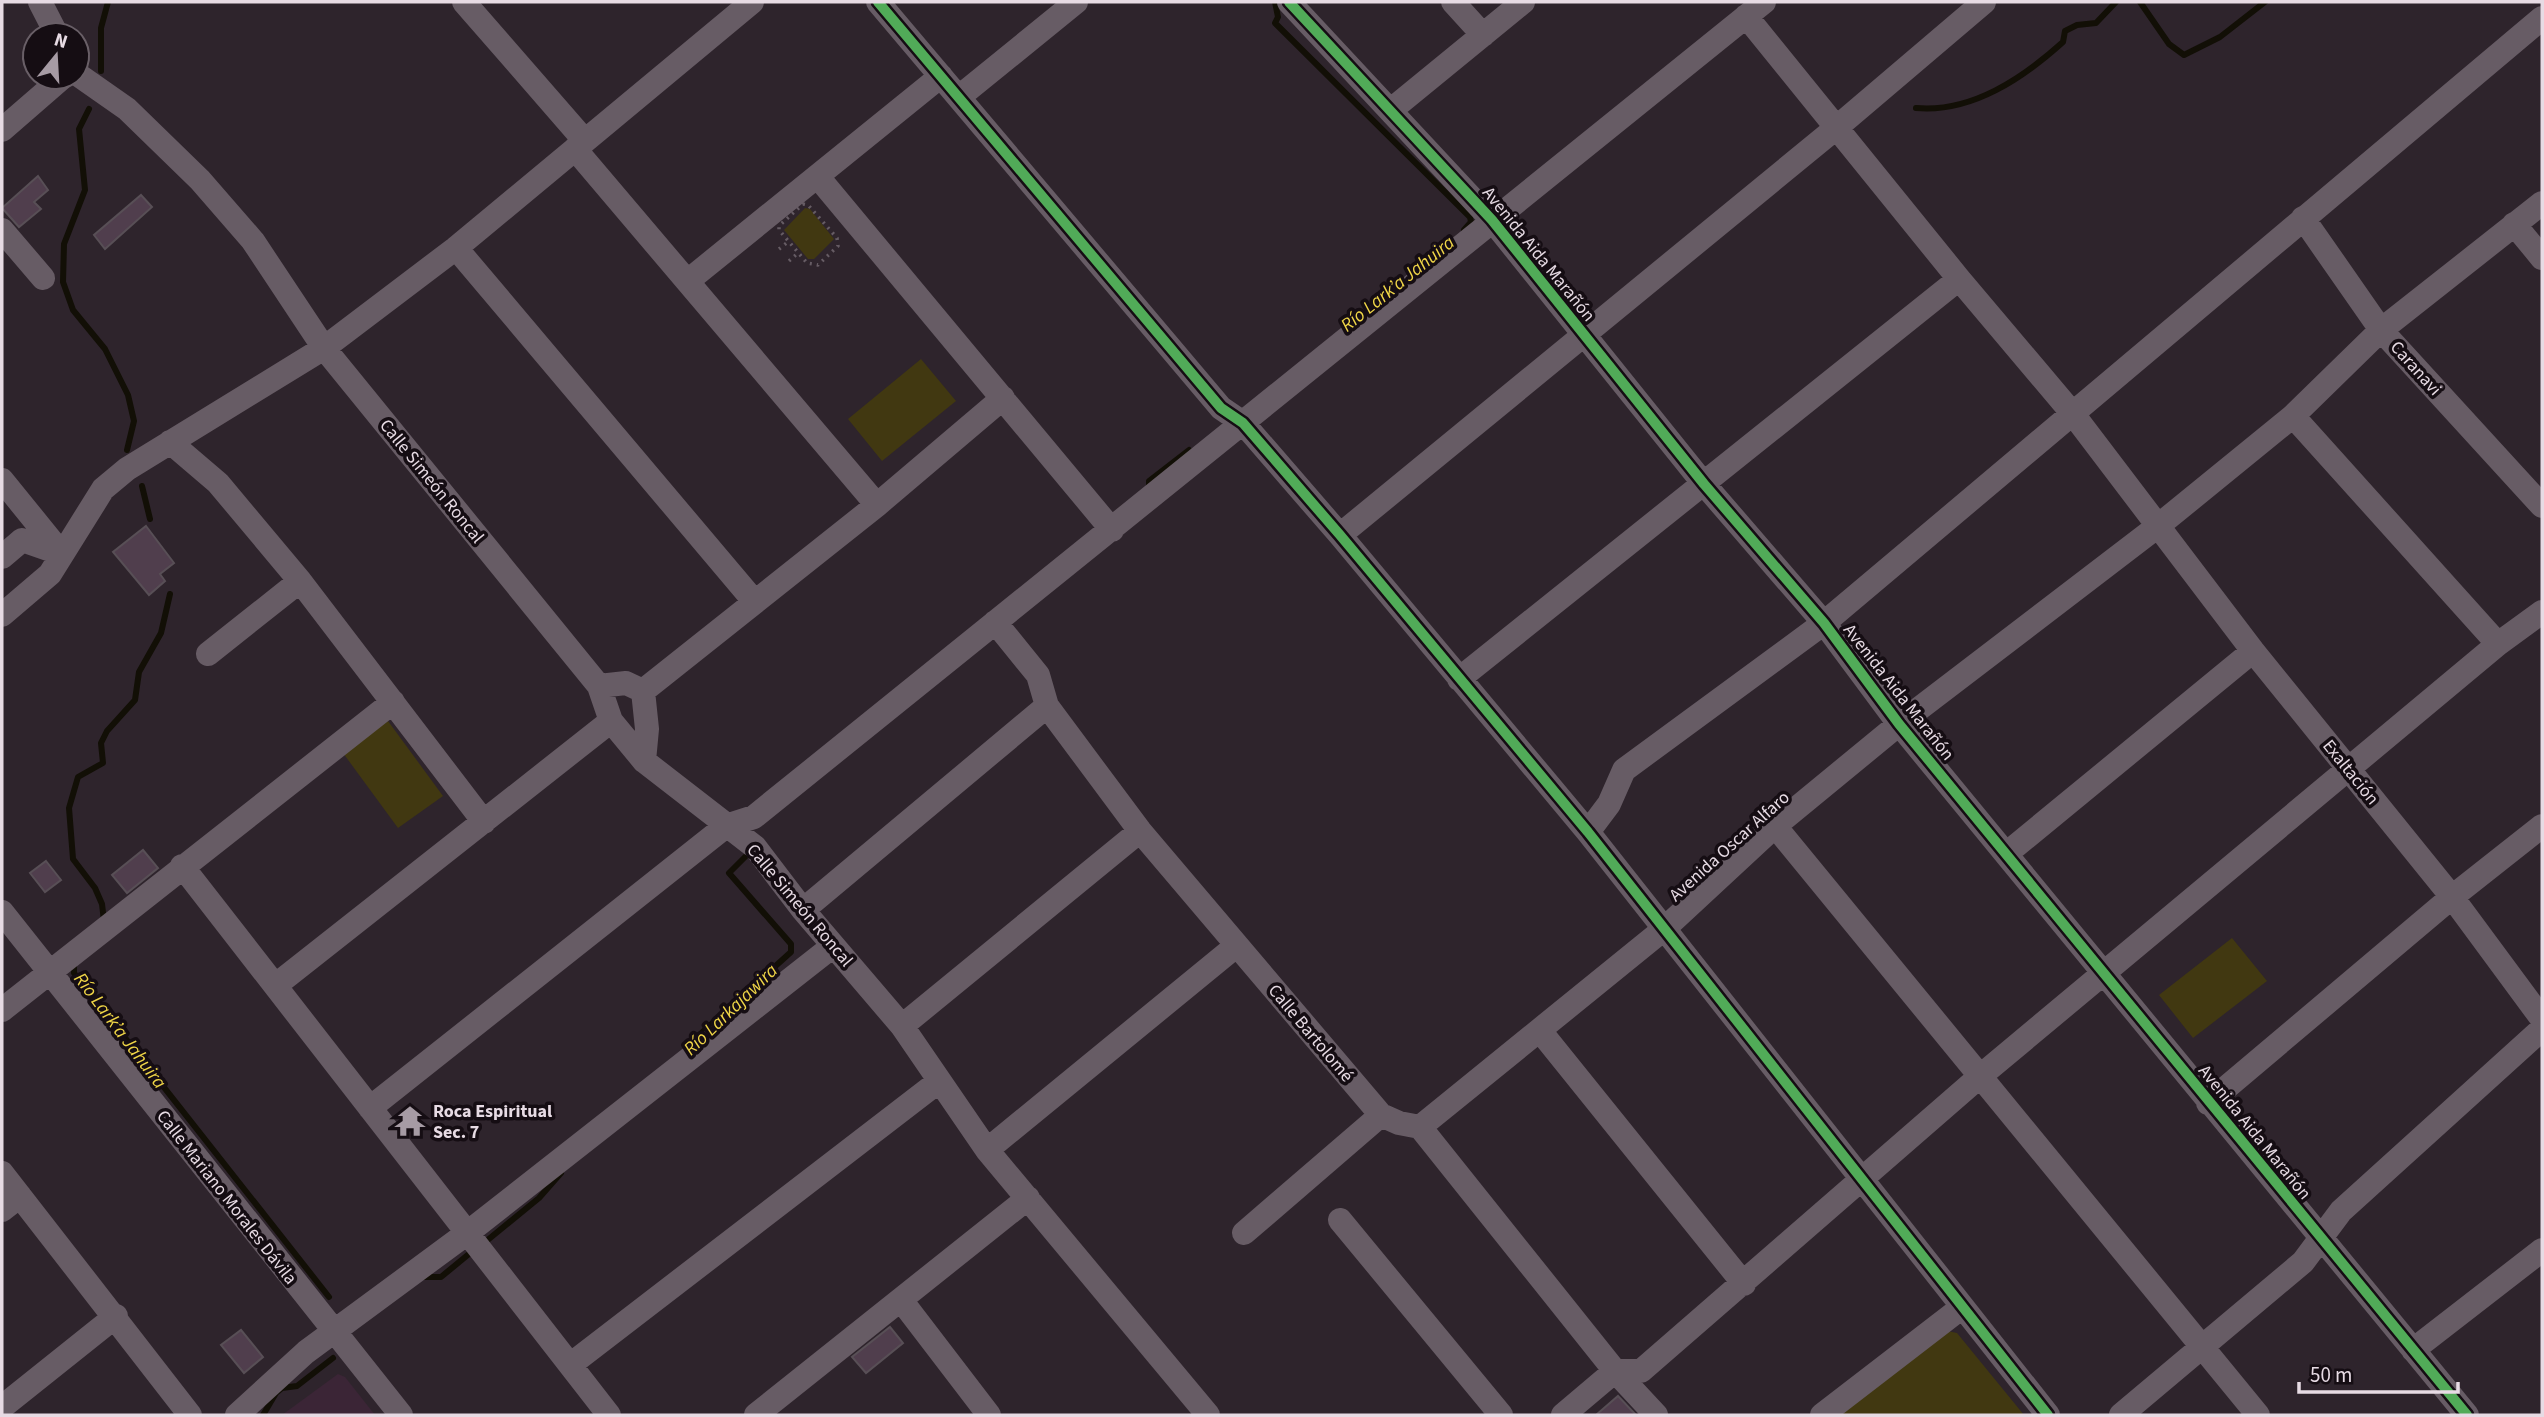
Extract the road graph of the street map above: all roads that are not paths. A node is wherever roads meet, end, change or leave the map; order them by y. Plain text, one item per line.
1 (40, 2) edge
2 (464, 2) edge
3 (752, 2) edge
4 (878, 2) edge
5 (1076, 2) edge
6 (1289, 2) edge
7 (1453, 2) edge
8 (1523, 2) edge
9 (1984, 2) edge
10 (2535, 2) edge
11 (1755, 9) edge
12 (2542, 10) edge
13 (2542, 18) edge
14 (50, 21) edge
15 (1483, 35) junction
16 (941, 76) junction
17 (91, 84) edge
18 (46, 91) edge
19 (959, 97) junction
20 (1391, 110) junction
21 (1836, 128) junction
22 (2, 130) edge
23 (580, 145) junction
24 (818, 177) junction
25 (2542, 203) edge
26 (2303, 218) junction
27 (1492, 220) junction
28 (2514, 224) junction
29 (2, 230) edge
30 (456, 248) junction
31 (2542, 258) edge
32 (43, 278) dead end
33 (1959, 279) junction
34 (689, 280) junction
35 (2381, 330) junction
36 (1583, 335) junction
37 (324, 348) junction
38 (1003, 398) junction
39 (2073, 414) junction
40 (2293, 416) junction
41 (1243, 423) junction
42 (170, 442) junction
43 (2, 480) edge
44 (1704, 484) junction
45 (877, 505) junction
46 (2542, 506) edge
47 (2158, 526) junction
48 (1112, 530) junction
49 (1340, 535) junction
50 (62, 554) junction
51 (2, 557) edge
52 (300, 581) junction
53 (754, 601) junction
54 (2542, 612) edge
55 (2, 615) edge
56 (995, 622) junction
57 (1824, 623) junction
58 (2498, 644) junction
59 (2253, 651) junction
60 (208, 654) dead end
61 (1460, 679) junction
62 (599, 686) junction
63 (643, 691) junction
64 (393, 702) junction
65 (1047, 706) junction
66 (611, 720) junction
67 (1899, 724) junction
68 (644, 761) junction
69 (2349, 769) junction
70 (484, 822) junction
71 (726, 826) junction
72 (1775, 826) junction
73 (2542, 826) edge
74 (1140, 831) junction
75 (1588, 832) junction
76 (2006, 854) junction
77 (182, 866) junction
78 (2452, 897) junction
79 (803, 910) junction
80 (2, 912) edge
81 (1664, 929) junction
82 (833, 946) junction
83 (1237, 946) junction
84 (50, 972) junction
85 (2105, 974) junction
86 (276, 985) junction
87 (2, 1010) edge
88 (2542, 1019) edge
89 (902, 1026) junction
90 (2542, 1029) edge
91 (1541, 1032) junction
92 (1978, 1078) junction
93 (938, 1082) junction
94 (2208, 1103) junction
95 (370, 1108) junction
96 (1381, 1115) junction
97 (1420, 1127) junction
98 (987, 1150) junction
99 (2, 1173) edge
100 (1860, 1180) junction
101 (1028, 1198) junction
102 (11, 1203) edge
103 (1340, 1220) dead end
104 (1244, 1233) dead end
105 (466, 1234) junction
106 (2319, 1239) junction
107 (2542, 1250) edge
108 (1744, 1284) junction
109 (901, 1300) junction
110 (1961, 1308) junction
111 (116, 1316) junction
112 (335, 1332) junction
113 (2202, 1349) junction
114 (2413, 1350) junction
115 (570, 1365) junction
116 (1615, 1371) junction
117 (2, 1407) edge
118 (190, 1415) edge
119 (237, 1415) edge
120 (401, 1415) edge
121 (610, 1415) edge
122 (756, 1415) edge
123 (989, 1415) edge
124 (1208, 1415) edge
125 (1501, 1415) edge
126 (1563, 1415) edge
127 (1656, 1415) edge
128 (1822, 1415) edge
129 (2048, 1415) edge
130 (2121, 1415) edge
131 (2258, 1415) edge
132 (2467, 1415) edge

1 - 14 street
2 - 23 street
3 - 23 street
4 - 16 street
5 - 19 street
6 - 20 street, Avenida Aida Marañón
7 - 15 street
8 - 15 street
9 - 21 street
10 - 12 street
11 - 21 street, Exaltación
11 - 27 street
13 - 26 street
15 - 20 street
16 - 19 street
16 - 24 street
17 - 37 street, Calle Simeón Roncal
18 - 22 street
19 - 41 street
20 - 27 street, Avenida Aida Marañón
21 - 33 street, Exaltación
21 - 36 street
23 - 30 street
23 - 34 street
24 - 34 street
24 - 38 street
25 - 28 street, Avenida Oscar Alfaro
26 - 35 street, Caranavi
26 - 39 street
27 - 36 street, Avenida Aida Marañón
27 - 41 street
28 - 31 street
28 - 35 street, Avenida Oscar Alfaro
29 - 32 street
30 - 37 street
30 - 53 street
33 - 39 street, Exaltación
33 - 44 street
34 - 45 street
35 - 40 street, Avenida Oscar Alfaro
35 - 46 street, Caranavi
36 - 44 street, Avenida Aida Marañón
36 - 49 street
37 - 42 street
37 - 62 street, Calle Simeón Roncal
38 - 45 street
38 - 48 street
39 - 47 street, Exaltación
39 - 57 street
40 - 47 street, Avenida Oscar Alfaro
40 - 58 street
41 - 48 street
41 - 49 street
42 - 50 street
42 - 52 street
43 - 50 street
44 - 57 street, Avenida Aida Marañón
44 - 61 street
45 - 53 street
47 - 59 street, Exaltación
47 - 67 street, Avenida Oscar Alfaro
48 - 56 street
49 - 61 street
50 - 51 street
50 - 55 street
52 - 60 street
52 - 64 street
53 - 63 street
54 - 58 street
56 - 65 street, Calle Bartolomé
56 - 71 street
57 - 67 street, Avenida Aida Marañón
57 - 75 street
58 - 69 street
59 - 69 street, Exaltación
59 - 76 street
61 - 75 street
62 - 63 street
62 - 66 street, Calle Simeón Roncal
63 - 68 street
64 - 70 street
64 - 77 street
65 - 74 street, Calle Bartolomé
65 - 79 street
66 - 68 street, Calle Simeón Roncal
66 - 70 street
67 - 72 street, Avenida Oscar Alfaro
67 - 76 street, Avenida Aida Marañón
68 - 71 street, Calle Simeón Roncal
69 - 78 street, Exaltación
69 - 85 street
70 - 86 street
71 - 79 street, Calle Simeón Roncal
71 - 95 street
72 - 81 street, Avenida Oscar Alfaro
72 - 92 street
73 - 78 street
74 - 83 street, Calle Bartolomé
74 - 89 street
75 - 81 street
76 - 85 street, Avenida Aida Marañón
77 - 84 street
77 - 86 street
78 - 88 street, Exaltación
78 - 94 street
79 - 82 street, Calle Simeón Roncal
80 - 84 street, Calle Mariano Morales Dávila
81 - 91 street, Avenida Oscar Alfaro
81 - 100 street
82 - 89 street, Calle Simeón Roncal
82 - 105 street
83 - 96 street, Calle Bartolomé
83 - 98 street
84 - 87 street
84 - 112 street, Calle Mariano Morales Dávila
85 - 92 street
85 - 94 street, Avenida Aida Marañón
86 - 95 street
89 - 93 street, Calle Simeón Roncal
90 - 106 street
91 - 97 street, Avenida Oscar Alfaro
91 - 108 street
92 - 100 street
92 - 113 street
93 - 98 street, Calle Simeón Roncal
93 - 115 street
94 - 106 street, Avenida Aida Marañón
95 - 105 street
96 - 97 street
96 - 104 street
97 - 116 street
98 - 101 street, Calle Simeón Roncal
99 - 102 street
100 - 108 street
100 - 110 street
101 - 109 street
101 - 124 street, Calle Simeón Roncal
102 - 111 street
103 - 125 street
105 - 112 street
105 - 115 street
106 - 113 street
106 - 114 street, Avenida Aida Marañón
107 - 114 street
108 - 116 street
109 - 122 street
109 - 123 street
110 - 128 street
110 - 129 street
111 - 117 street
111 - 118 street
112 - 119 street
112 - 120 street, Calle Mariano Morales Dávila
113 - 130 street
113 - 131 street
114 - 132 street, Avenida Aida Marañón
115 - 121 street
116 - 126 street
116 - 127 street

